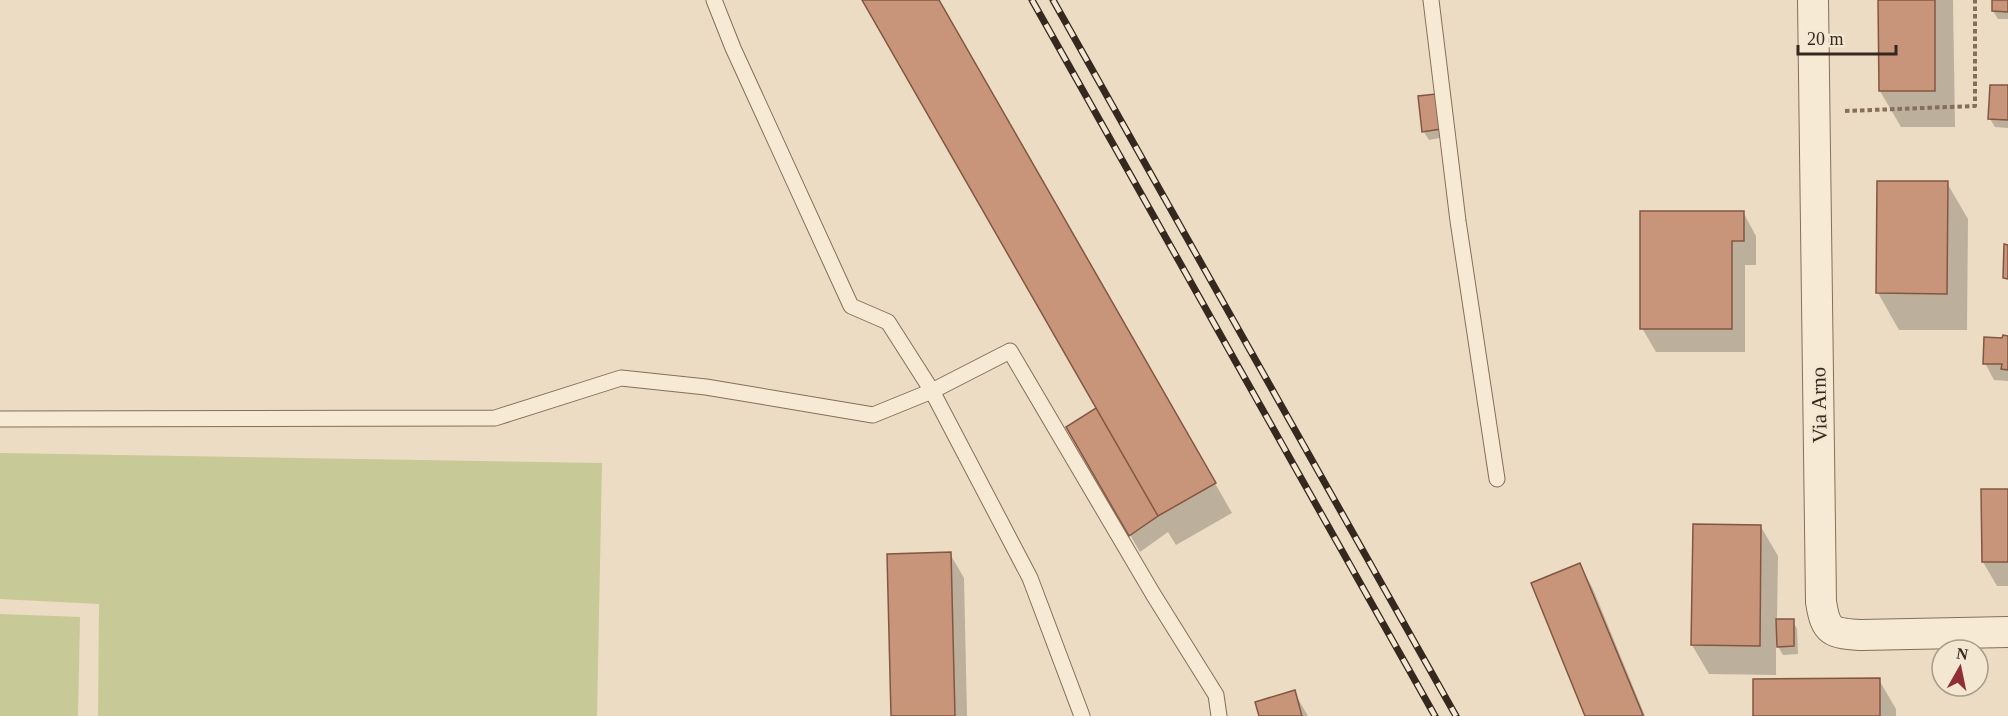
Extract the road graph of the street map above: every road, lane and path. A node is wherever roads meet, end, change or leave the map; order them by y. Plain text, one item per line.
1 (714, 0) edge
2 (1431, 0) edge
3 (1813, 0) edge
4 (1975, 0) edge
5 (1815, 112) junction
6 (932, 391) junction
7 (0, 419) edge
8 (1497, 479) dead end
9 (2008, 632) edge
10 (1082, 716) edge
11 (1219, 716) edge

1 - 6 lane
2 - 8 lane
3 - 5 street, Via Arno
4 - 5 path
5 - 9 street, Via Arno
6 - 7 lane
6 - 10 lane
6 - 11 lane

